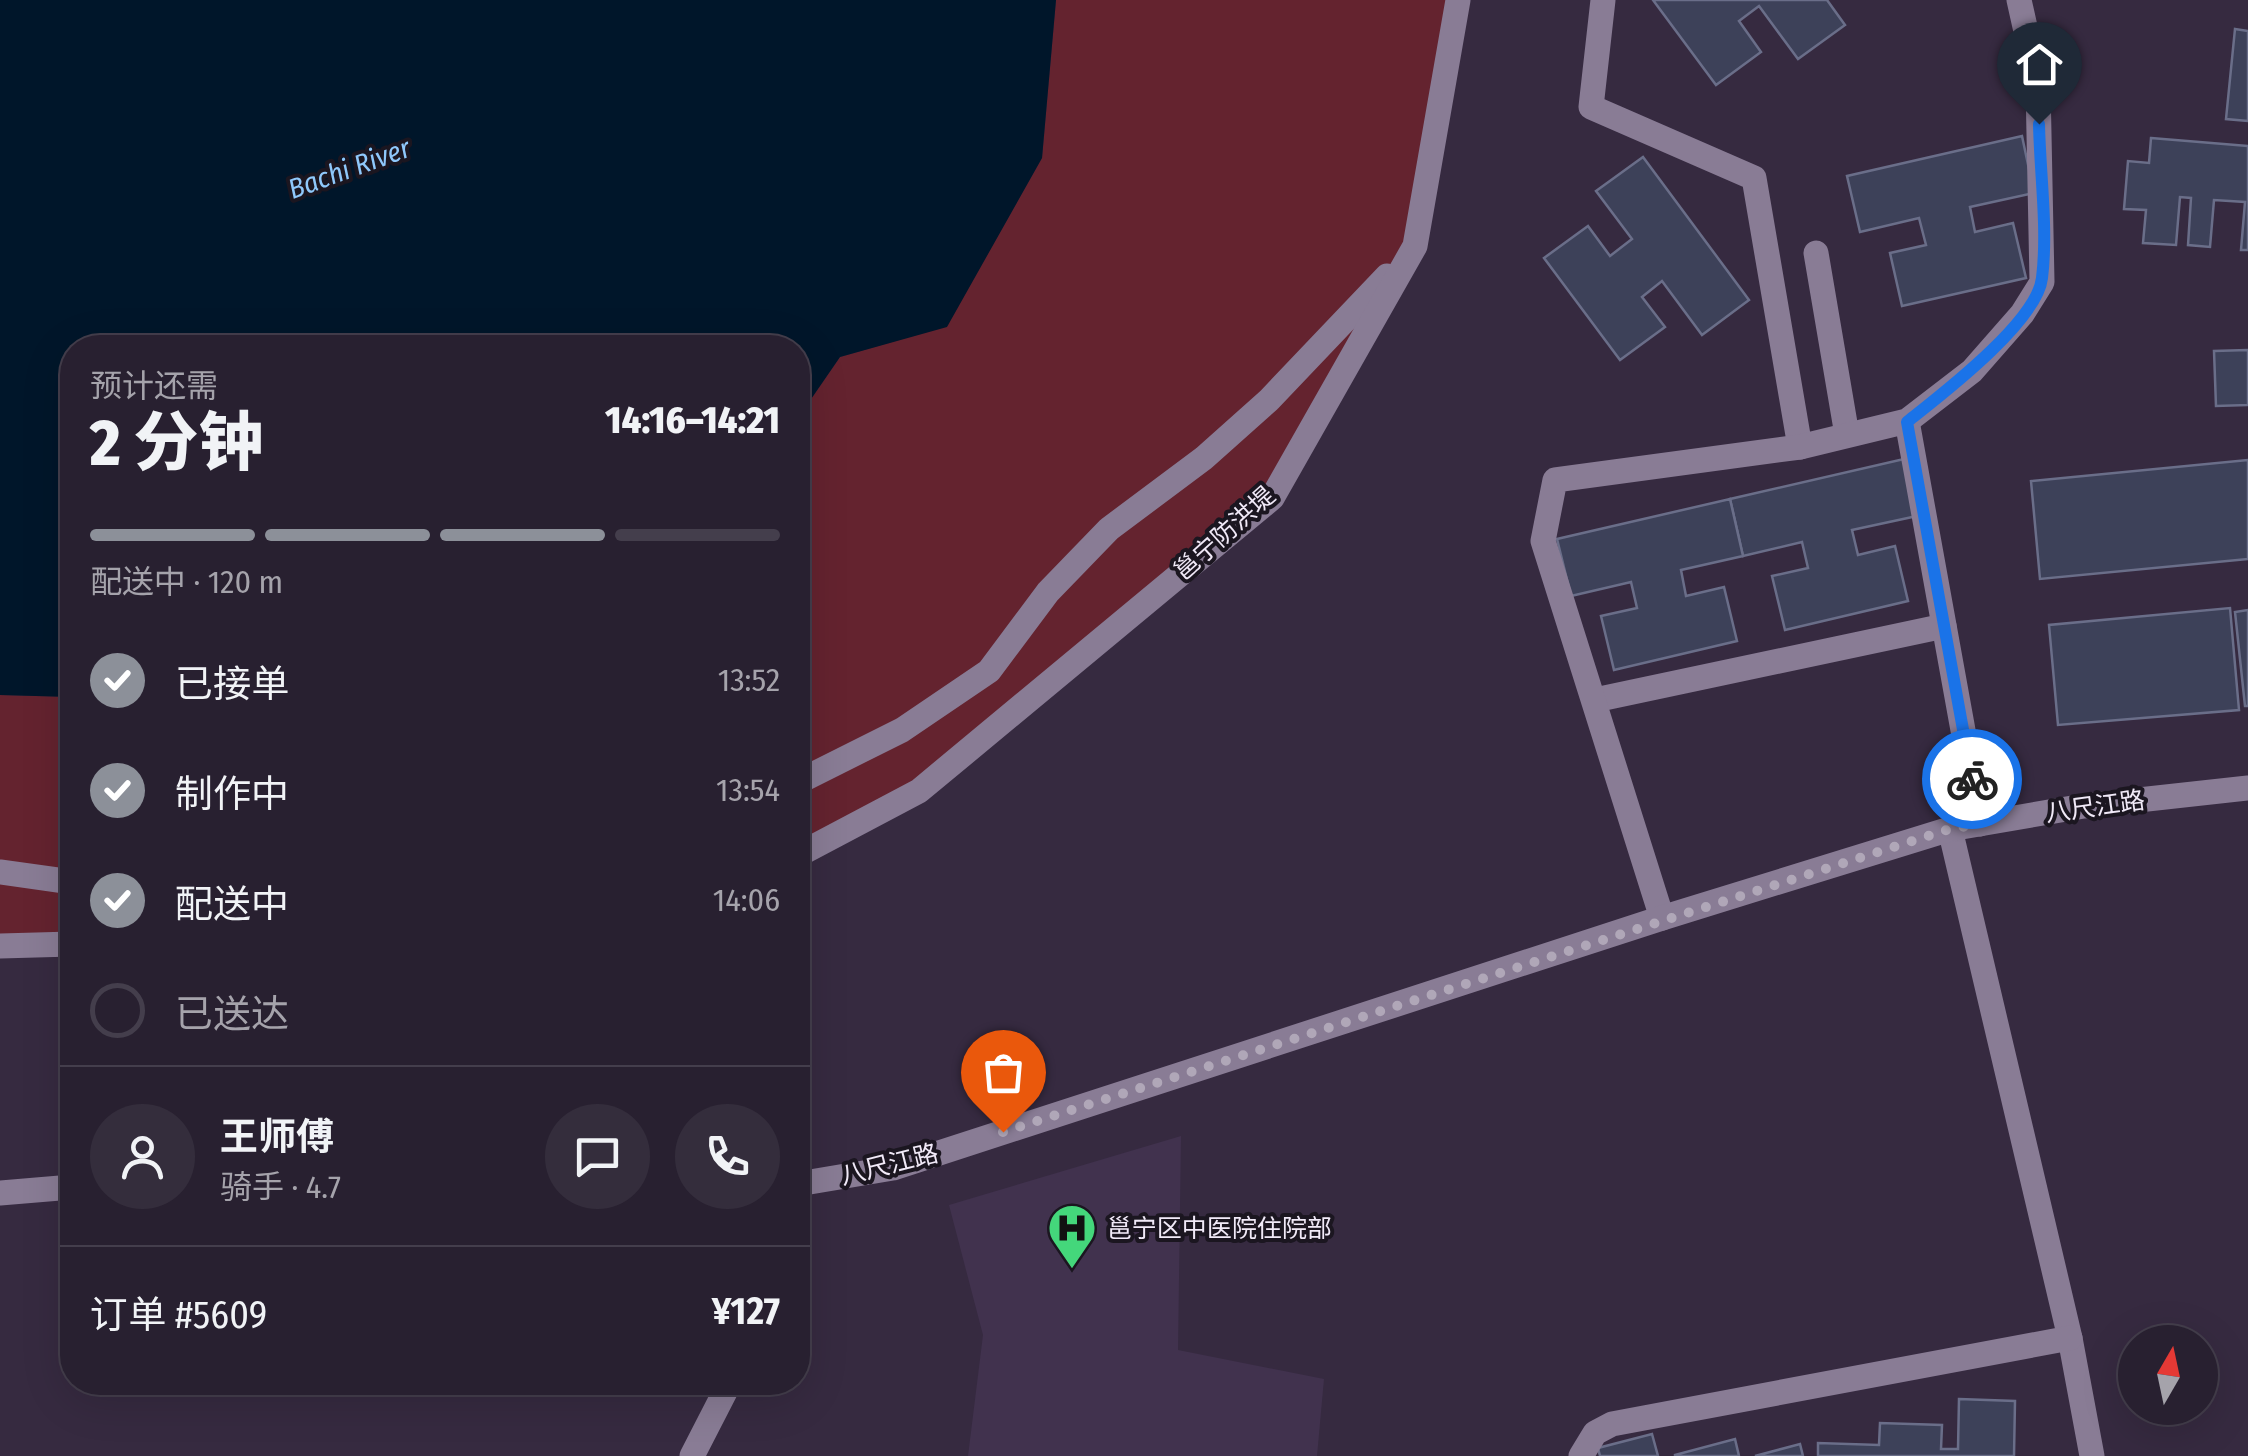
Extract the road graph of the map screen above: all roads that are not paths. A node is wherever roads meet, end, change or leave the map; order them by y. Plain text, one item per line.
1 (1458, 0) edge
2 (1602, 0) edge
3 (2019, 0) edge
4 (1415, 246) junction
5 (1816, 253) dead end
6 (1907, 422) junction
7 (1847, 435) junction
8 (1800, 448) junction
9 (1944, 626) junction
10 (1596, 700) junction
11 (810, 776) edge
12 (2248, 788) edge
13 (1980, 824) junction
14 (1950, 829) junction
15 (810, 849) edge
16 (0, 872) edge
17 (60, 880) edge
18 (1662, 918) junction
19 (60, 944) edge
20 (0, 946) edge
21 (810, 1182) edge
22 (60, 1189) edge
23 (0, 1192) edge
24 (2070, 1338) junction
25 (723, 1395) edge
26 (692, 1456) edge
27 (1581, 1456) edge
28 (2092, 1456) edge

1 - 4 street, 邕宁防洪堤
2 - 8 street
3 - 6 street
4 - 11 street
4 - 15 street, 邕宁防洪堤
5 - 7 street
6 - 7 street
6 - 9 street
7 - 8 street
8 - 10 street
9 - 10 street
9 - 13 street
10 - 18 street
12 - 13 street, 八尺江路
13 - 14 street, 八尺江路
14 - 18 street, 八尺江路
14 - 24 street
16 - 17 street
18 - 21 street, 八尺江路
19 - 20 street
22 - 23 street
24 - 27 street
24 - 28 street
25 - 26 street

